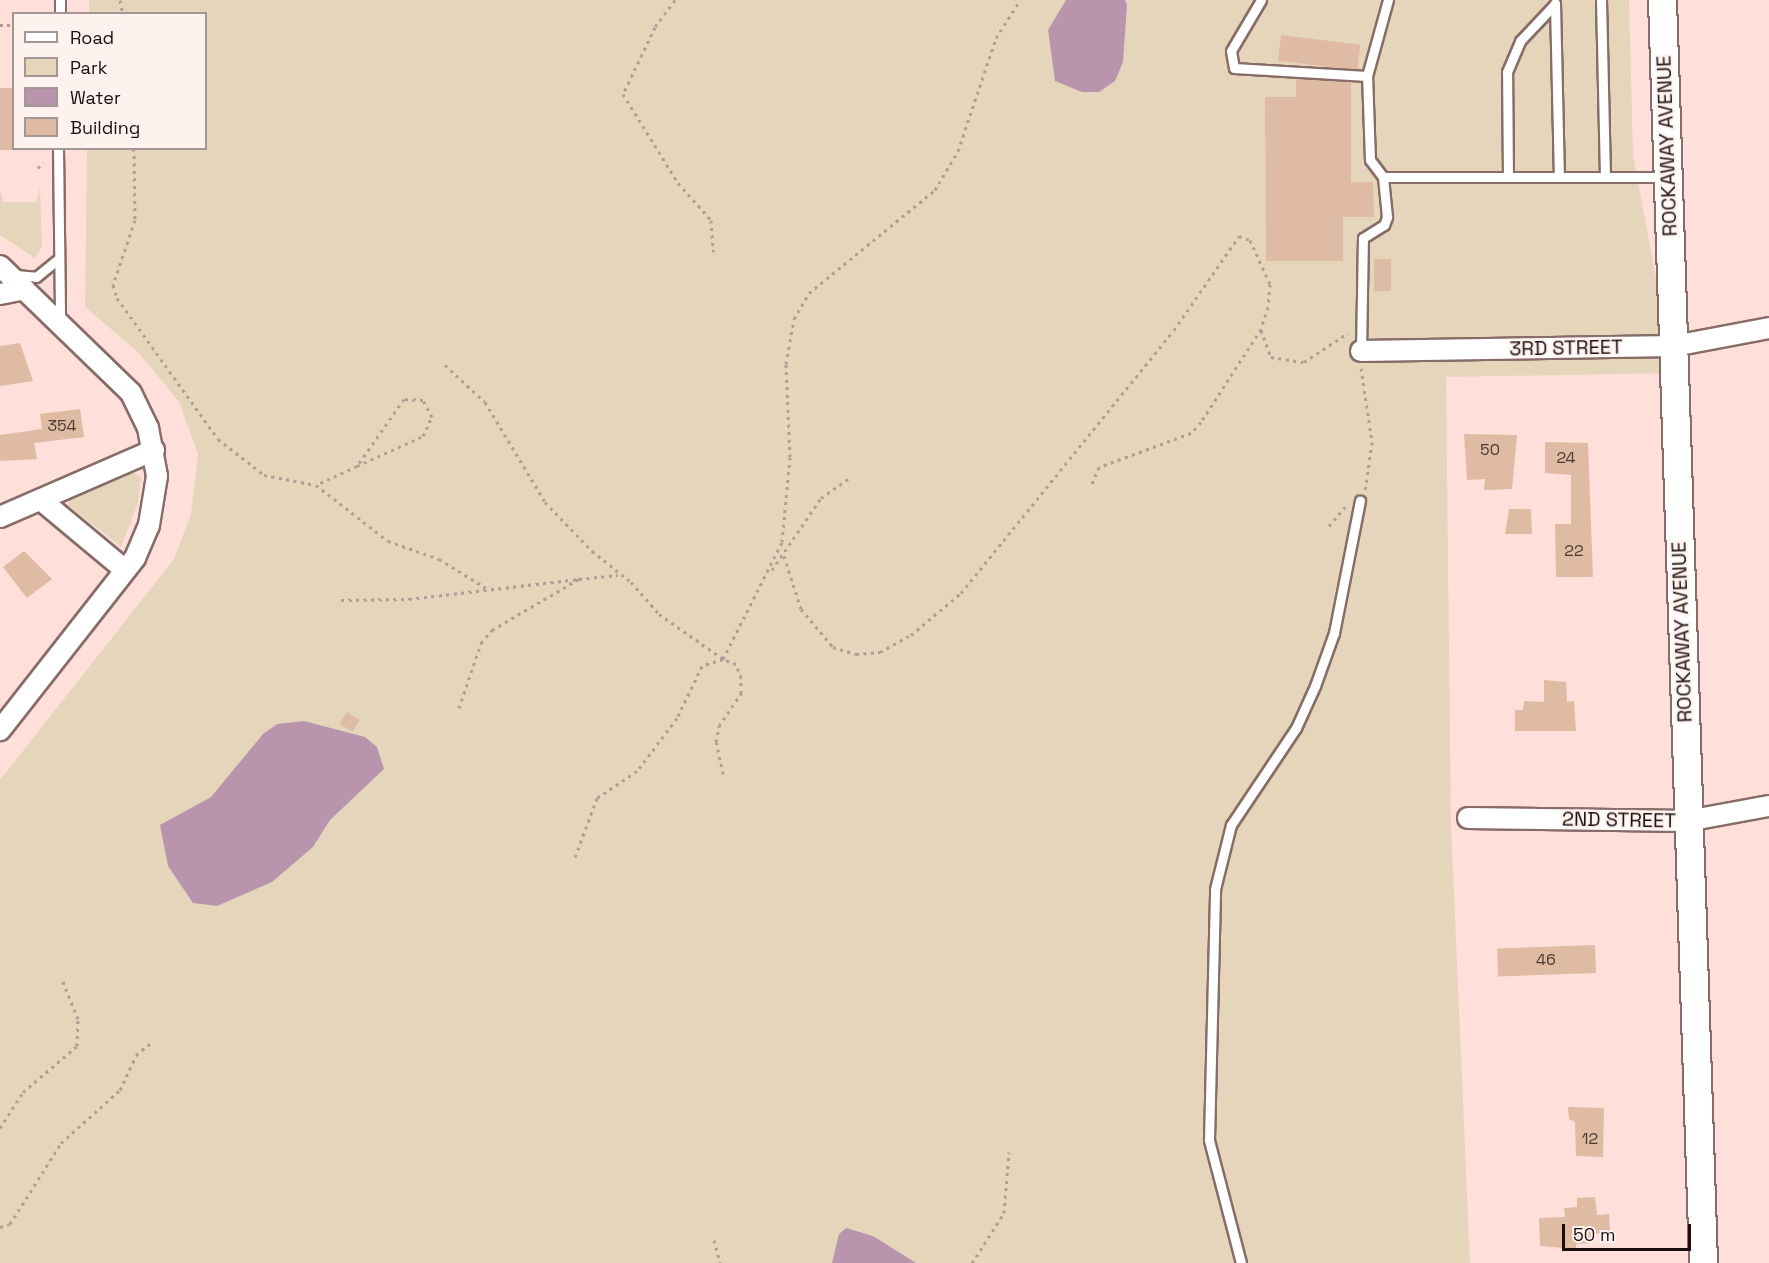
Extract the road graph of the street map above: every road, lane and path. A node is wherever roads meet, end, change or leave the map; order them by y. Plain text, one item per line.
1 (675, 0) edge
2 (1020, 0) edge
3 (1261, 0) edge
4 (1388, 0) edge
5 (1600, 0) edge
6 (1662, 0) edge
7 (1555, 2) edge
8 (1367, 76) junction
9 (58, 150) edge
10 (134, 150) edge
11 (44, 155) dead end
12 (38, 168) dead end
13 (1383, 177) junction
14 (1508, 177) junction
15 (1559, 177) junction
16 (1605, 177) junction
17 (1668, 177) junction
18 (713, 252) dead end
19 (57, 260) junction
20 (4, 270) edge
21 (25, 289) junction
22 (0, 294) edge
23 (60, 321) junction
24 (1362, 327) junction
25 (1769, 328) edge
26 (1261, 329) junction
27 (1674, 346) junction
28 (1361, 351) junction
29 (445, 365) dead end
30 (153, 450) junction
31 (357, 466) junction
32 (848, 479) dead end
33 (316, 485) junction
34 (1091, 486) dead end
35 (42, 500) junction
36 (1360, 501) junction
37 (0, 517) edge
38 (1329, 526) dead end
39 (784, 556) junction
40 (125, 570) junction
41 (620, 574) junction
42 (769, 574) junction
43 (579, 579) junction
44 (486, 588) junction
45 (341, 600) dead end
46 (723, 659) junction
47 (459, 708) dead end
48 (0, 730) edge
49 (723, 774) dead end
50 (1769, 806) edge
51 (1468, 818) dead end
52 (1687, 821) junction
53 (574, 860) dead end
54 (62, 979) dead end
55 (152, 1041) dead end
56 (0, 1128) edge
57 (1009, 1152) dead end
58 (0, 1227) edge
59 (714, 1240) dead end
60 (1238, 1250) junction
61 (720, 1263) edge
62 (972, 1263) edge
63 (1234, 1263) edge
64 (1241, 1263) edge
65 (1703, 1263) edge

1 - 18 path
2 - 42 path
3 - 8 lane
4 - 8 lane
5 - 16 lane
6 - 17 main road, ROCKAWAY AVENUE
7 - 14 lane
7 - 15 lane
8 - 13 lane
9 - 19 lane
10 - 33 path
11 - 12 path
13 - 14 lane
13 - 24 lane
14 - 15 lane
15 - 16 lane
16 - 17 lane
17 - 27 main road, ROCKAWAY AVENUE
19 - 20 lane
19 - 23 lane
20 - 21 street
21 - 22 street
21 - 23 street
23 - 30 street
24 - 26 path
24 - 28 lane
25 - 27 street, 3RD STREET
26 - 34 path
26 - 39 path
27 - 28 street, 3RD STREET
27 - 52 main road, ROCKAWAY AVENUE
28 - 36 path
29 - 41 path
30 - 35 street
30 - 40 street
31 - 31 path
31 - 33 path
32 - 39 path
33 - 44 path
35 - 37 street
35 - 40 street
36 - 38 path
36 - 60 lane
39 - 42 path
40 - 48 street
41 - 43 path
41 - 46 path
42 - 46 path
43 - 44 path
43 - 47 path
44 - 45 path
46 - 49 path
46 - 53 path
50 - 52 street, 2ND STREET
51 - 52 street, 2ND STREET
52 - 65 main road, ROCKAWAY AVENUE
54 - 56 path
55 - 58 path
57 - 62 path
59 - 61 path
60 - 63 lane
60 - 64 lane

